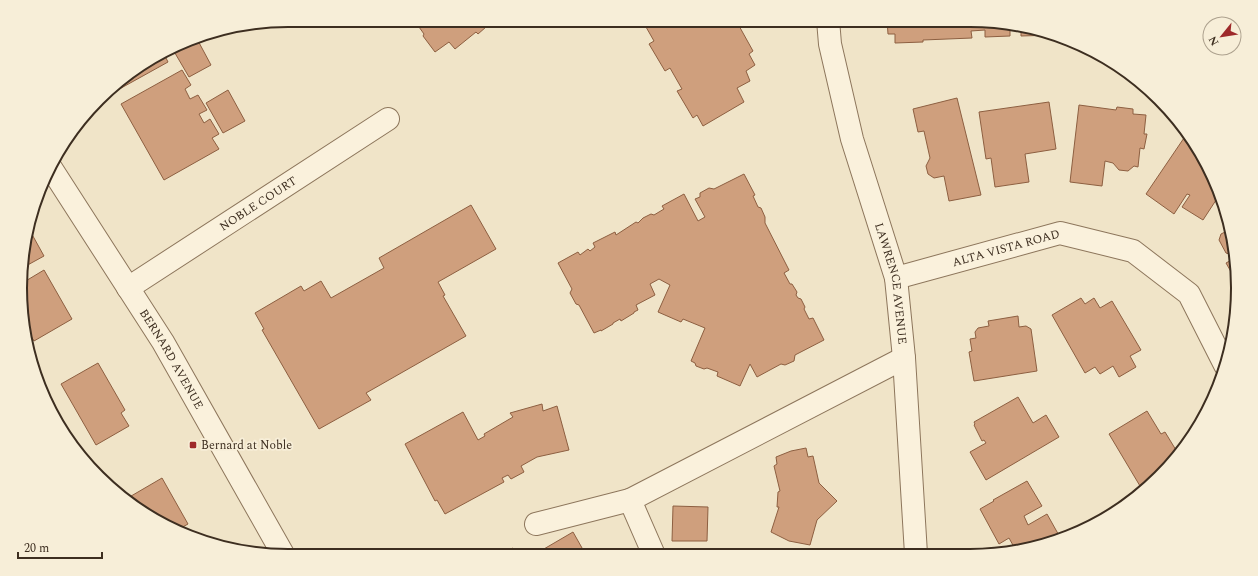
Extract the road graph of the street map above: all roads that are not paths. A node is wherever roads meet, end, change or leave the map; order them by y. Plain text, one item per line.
1 (829, 27) edge
2 (388, 119) dead end
3 (54, 174) edge
4 (896, 278) junction
5 (128, 288) junction
6 (904, 358) junction
7 (1221, 358) edge
8 (630, 500) junction
9 (536, 524) dead end
10 (280, 549) edge
11 (651, 549) edge
12 (916, 549) edge

1 - 4 street, LAWRENCE AVENUE
2 - 5 street, NOBLE COURT
3 - 5 street, BERNARD AVENUE
4 - 6 street, LAWRENCE AVENUE
4 - 7 street, ALTA VISTA ROAD
5 - 10 street, BERNARD AVENUE
6 - 8 street
6 - 12 street, LAWRENCE AVENUE
8 - 9 street
8 - 11 street

